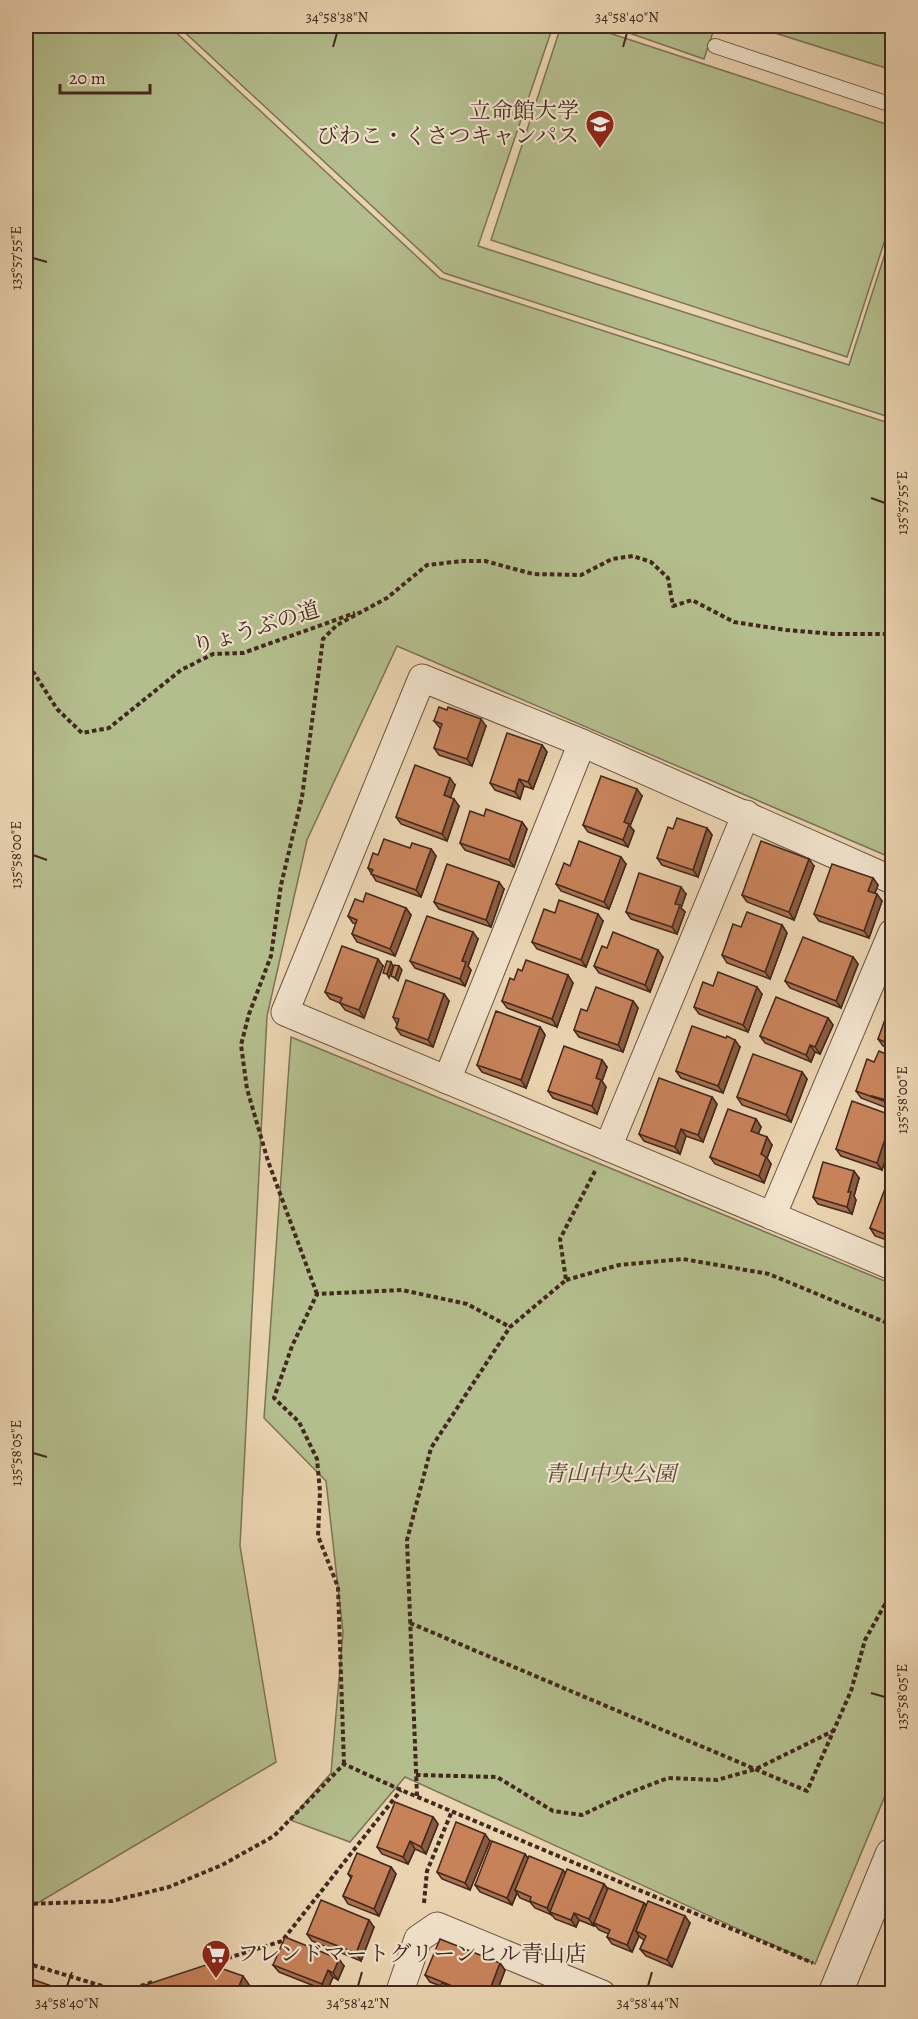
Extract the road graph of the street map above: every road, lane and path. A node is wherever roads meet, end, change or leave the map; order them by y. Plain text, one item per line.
1 (715, 46) dead end
2 (892, 105) edge
3 (367, 609) junction
4 (892, 634) edge
5 (26, 667) edge
6 (582, 743) junction
7 (746, 814) junction
8 (892, 880) edge
9 (892, 933) edge
10 (447, 1080) junction
11 (608, 1147) junction
12 (772, 1216) junction
13 (892, 1266) edge
14 (566, 1280) junction
15 (317, 1294) junction
16 (892, 1324) edge
17 (510, 1327) junction
18 (892, 1575) edge
19 (410, 1622) junction
20 (833, 1731) junction
21 (344, 1764) junction
22 (756, 1769) junction
23 (416, 1775) junction
24 (401, 1790) junction
25 (417, 1796) junction
26 (452, 1811) junction
27 (892, 1855) edge
28 (427, 1871) dead end
29 (26, 1904) edge
30 (26, 1964) edge
31 (202, 1967) edge
32 (157, 1981) edge
33 (838, 1984) edge
34 (399, 1994) edge
35 (602, 1994) edge
36 (886, 1994) edge

1 - 2 lane
3 - 4 path
3 - 5 path, りょうぶの道
3 - 15 path
6 - 7 street
6 - 10 street
6 - 10 street
7 - 8 street
7 - 11 street
9 - 12 street
10 - 11 street
11 - 12 street
11 - 14 path
12 - 13 street
14 - 16 path
14 - 17 path
15 - 17 path
15 - 21 path
17 - 19 path
18 - 20 path
19 - 22 path
19 - 23 path
20 - 22 path
20 - 22 path
21 - 24 path
21 - 29 path
22 - 23 path
23 - 25 path
24 - 25 path
24 - 31 path
25 - 26 path
26 - 28 path
26 - 33 path
27 - 33 street
30 - 32 path
33 - 36 path
34 - 35 street

